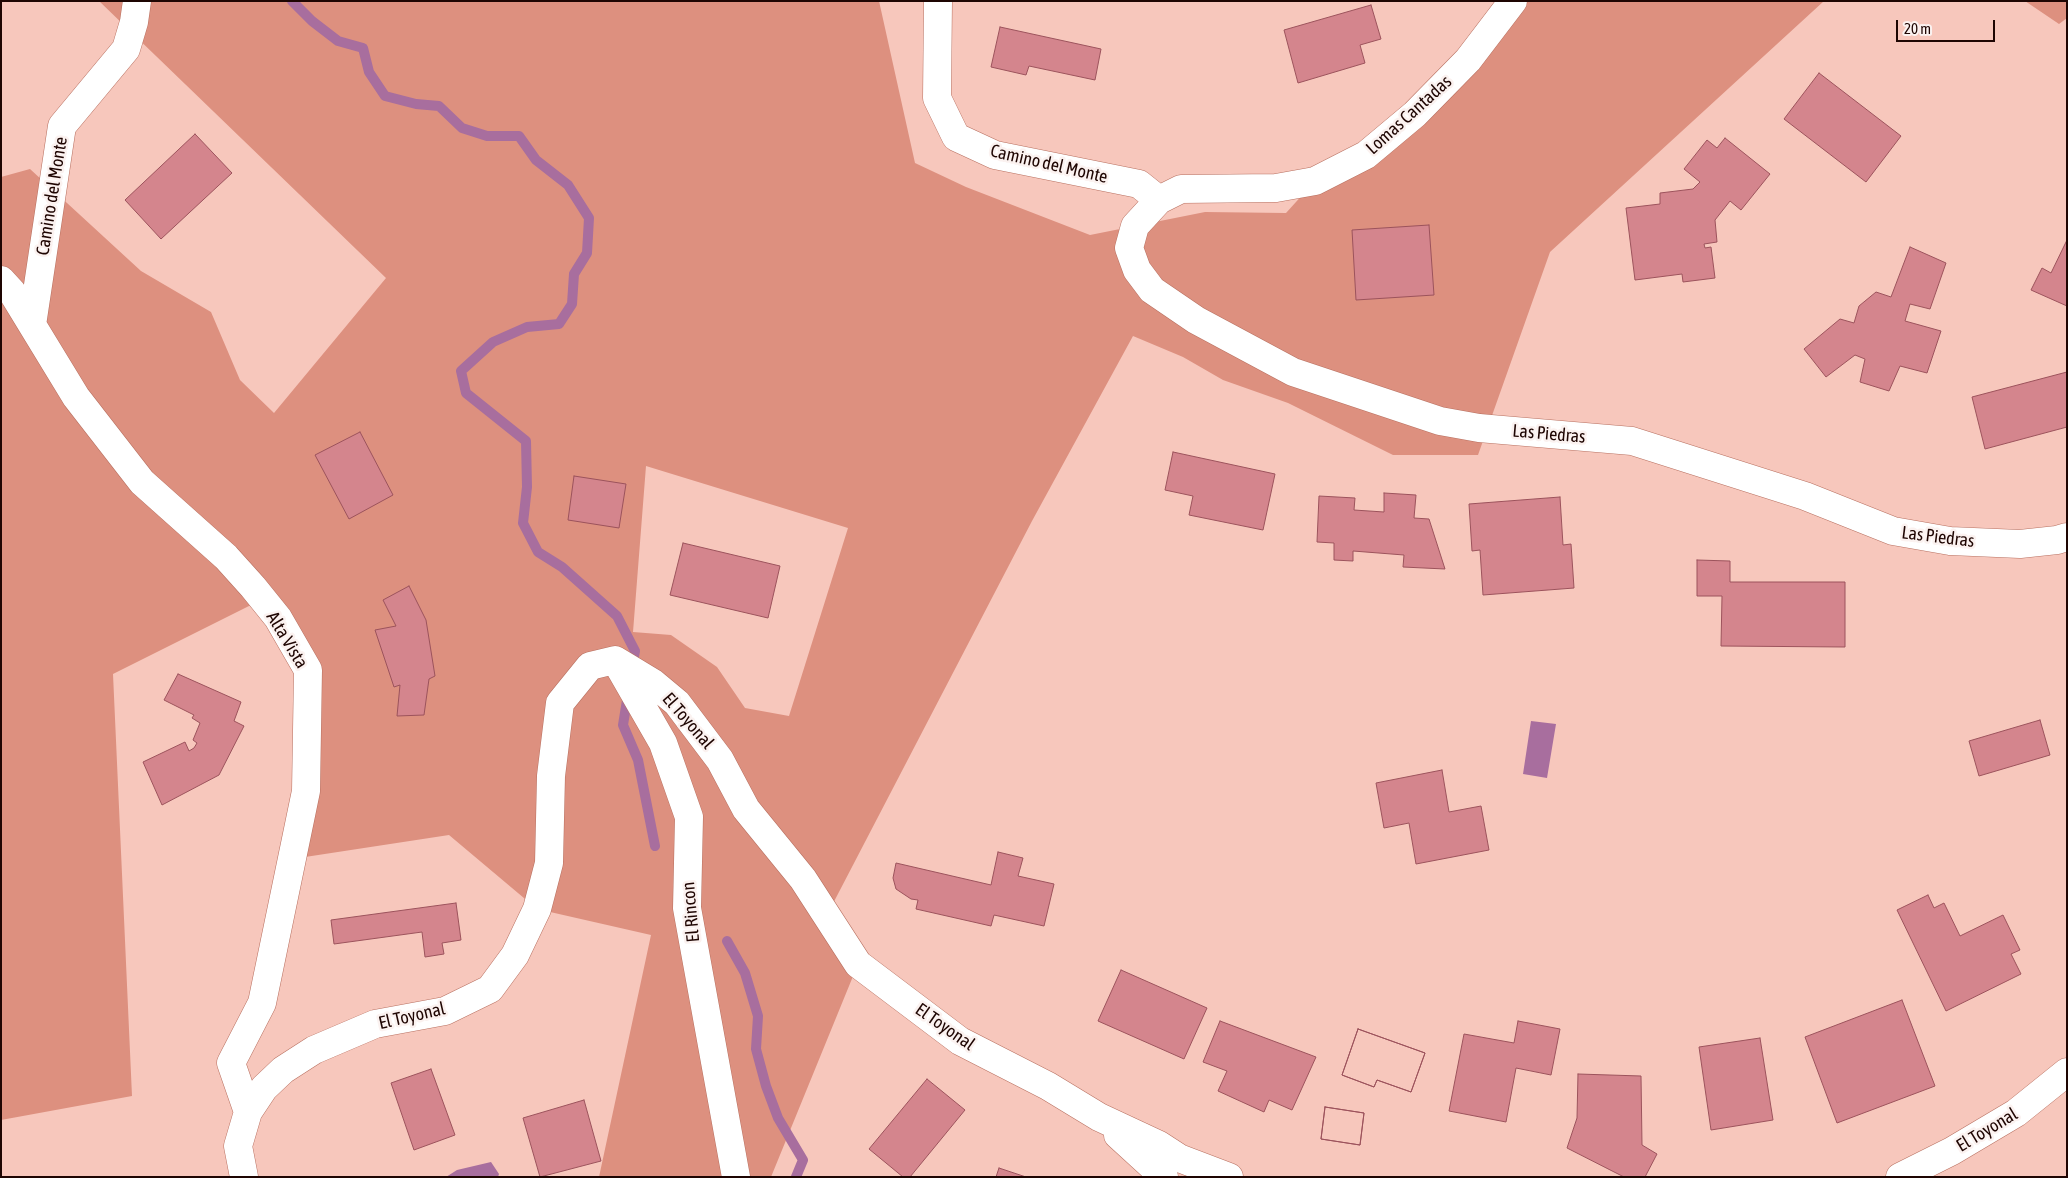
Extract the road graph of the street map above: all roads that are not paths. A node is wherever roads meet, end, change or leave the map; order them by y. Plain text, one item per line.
1 (136, 1) edge
2 (938, 1) edge
3 (1513, 1) edge
4 (1159, 200) junction
5 (1, 280) edge
6 (32, 325) junction
7 (2067, 536) edge
8 (615, 660) junction
9 (2067, 1072) edge
10 (248, 1112) junction
11 (1099, 1117) junction
12 (244, 1177) edge
13 (736, 1177) edge
14 (1164, 1177) edge
15 (1229, 1177) edge
16 (1900, 1177) edge

1 - 6 street, Camino del Monte
2 - 4 street, Camino del Monte
3 - 4 street, Lomas Cantadas
4 - 7 street, Las Piedras
5 - 6 street, Alta Vista
6 - 10 street, Alta Vista
8 - 10 street, El Toyonal
8 - 11 street, El Toyonal
8 - 13 street, El Rincon
9 - 16 street, El Toyonal
10 - 12 street, El Toyonal
11 - 14 street
11 - 15 street, El Toyonal

